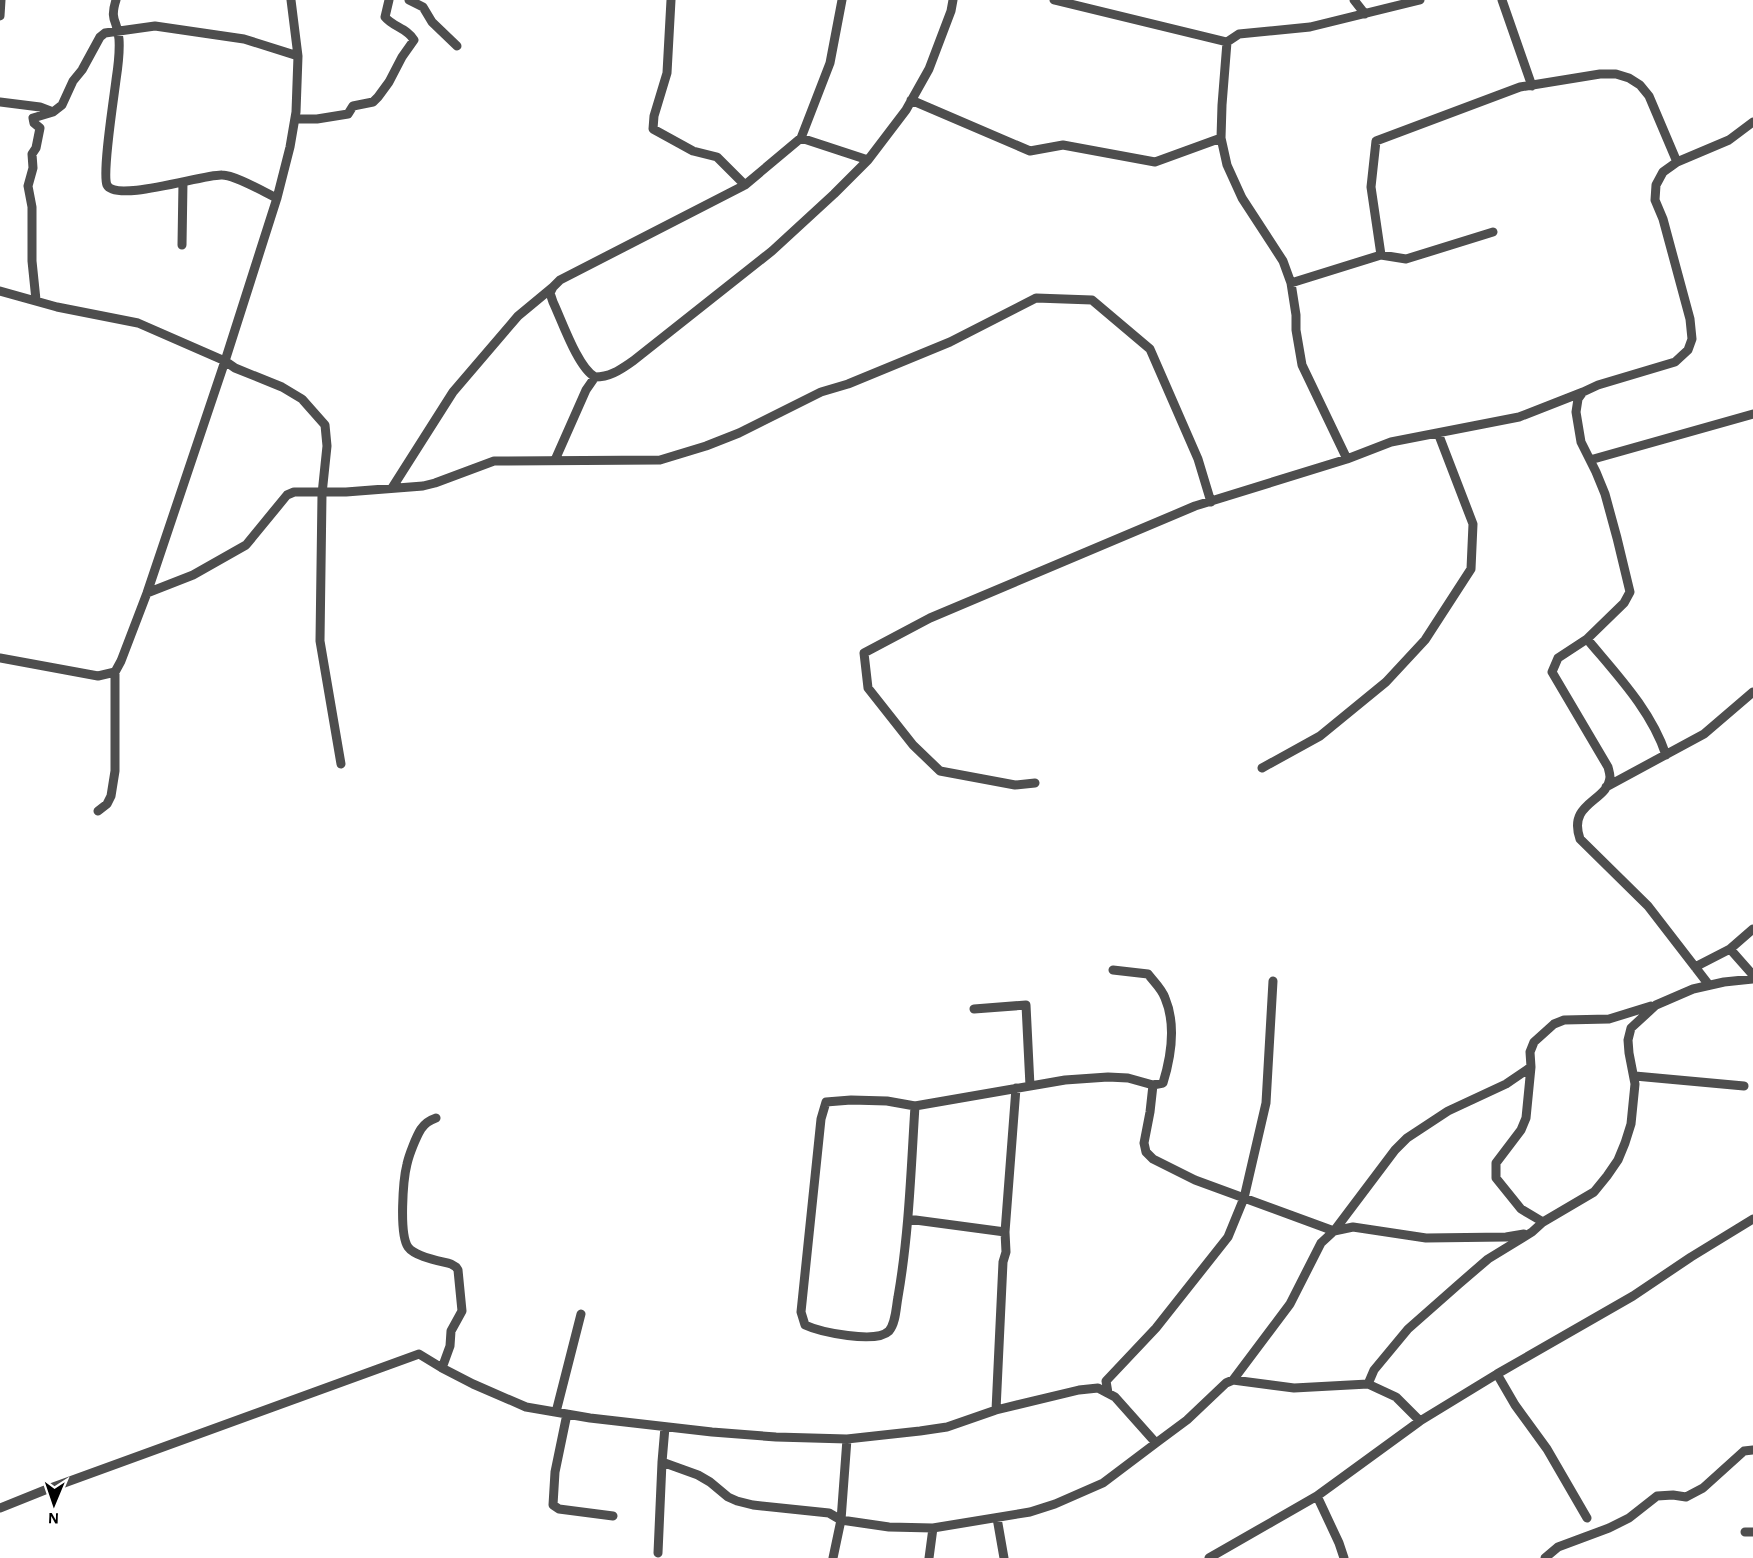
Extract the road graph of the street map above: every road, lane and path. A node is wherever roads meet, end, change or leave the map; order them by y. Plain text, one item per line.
1 (1, 0) edge
2 (116, 0) edge
3 (291, 0) edge
4 (389, 0) edge
5 (409, 0) edge
6 (671, 0) edge
7 (842, 0) edge
8 (953, 0) edge
9 (1054, 0) edge
10 (1354, 0) edge
11 (1420, 0) edge
12 (1502, 0) edge
13 (425, 3) edge
14 (1365, 14) junction
15 (0, 16) edge
16 (117, 30) junction
17 (1227, 42) junction
18 (457, 46) dead end
19 (298, 56) junction
20 (1532, 86) junction
21 (911, 100) junction
22 (0, 102) edge
23 (53, 112) junction
24 (295, 119) junction
25 (1753, 122) edge
26 (801, 138) junction
27 (1221, 138) junction
28 (868, 160) junction
29 (1677, 162) junction
30 (183, 182) junction
31 (745, 185) junction
32 (277, 198) junction
33 (1493, 232) dead end
34 (182, 245) dead end
35 (1381, 255) junction
36 (1291, 283) junction
37 (552, 287) junction
38 (0, 291) edge
39 (36, 300) junction
40 (225, 361) junction
41 (595, 377) junction
42 (1583, 392) junction
43 (1753, 414) edge
44 (1438, 433) junction
45 (1347, 459) junction
46 (555, 460) junction
47 (1590, 460) junction
48 (392, 488) junction
49 (322, 494) junction
50 (1211, 502) junction
51 (147, 593) junction
52 (1587, 639) junction
53 (0, 658) edge
54 (115, 672) junction
55 (1753, 693) edge
56 (1666, 755) junction
57 (341, 764) dead end
58 (1262, 768) dead end
59 (1035, 783) dead end
60 (1606, 787) junction
61 (98, 811) dead end
62 (1753, 929) edge
63 (1730, 949) junction
64 (1695, 967) junction
65 (1113, 970) dead end
66 (1753, 977) edge
67 (1273, 981) dead end
68 (1708, 985) junction
69 (1656, 1005) junction
70 (974, 1008) dead end
71 (1531, 1067) junction
72 (1635, 1076) junction
73 (1153, 1085) junction
74 (1030, 1086) junction
75 (1744, 1086) dead end
76 (1016, 1088) junction
77 (915, 1106) junction
78 (436, 1118) dead end
79 (1244, 1198) junction
80 (908, 1219) junction
81 (1753, 1220) edge
82 (1543, 1222) junction
83 (1334, 1231) junction
84 (1005, 1232) junction
85 (1532, 1232) junction
86 (581, 1314) dead end
87 (442, 1368) junction
88 (1497, 1374) junction
89 (1233, 1380) junction
90 (1368, 1384) junction
91 (1108, 1393) junction
92 (996, 1410) junction
93 (556, 1412) junction
94 (567, 1414) junction
95 (1420, 1421) junction
96 (665, 1427) junction
97 (847, 1439) junction
98 (1156, 1443) junction
99 (1753, 1450) edge
100 (662, 1462) junction
101 (1317, 1496) junction
102 (0, 1508) edge
103 (613, 1516) dead end
104 (997, 1518) junction
105 (1587, 1518) dead end
106 (842, 1520) junction
107 (933, 1528) junction
108 (658, 1553) dead end
109 (1221, 1555) edge
110 (833, 1558) edge
111 (929, 1558) edge
112 (1004, 1558) edge
113 (1209, 1558) edge
114 (1344, 1558) edge
115 (1545, 1558) edge

1 - 15 street
2 - 16 street
3 - 19 street
4 - 24 street
5 - 13 street
6 - 31 street
7 - 26 street
8 - 21 street
9 - 17 street
10 - 14 street
11 - 14 street
12 - 20 street
13 - 18 street
14 - 17 street
16 - 19 street
16 - 23 street
16 - 30 street
17 - 27 street
19 - 24 street
20 - 29 street
20 - 35 street
21 - 27 street
21 - 28 street
22 - 23 street
23 - 39 street
24 - 32 street
25 - 29 street
26 - 28 street
26 - 31 street
27 - 36 street
28 - 41 street
29 - 42 street
30 - 32 street
30 - 34 street
31 - 37 street
32 - 40 street
33 - 35 street
35 - 36 street
36 - 45 street
37 - 41 street
37 - 48 street
38 - 39 street
39 - 40 street
40 - 49 street
40 - 51 street
41 - 46 street
42 - 44 street
42 - 47 street
43 - 47 street
44 - 45 street
44 - 58 street
45 - 50 street
46 - 48 street
46 - 50 street
47 - 52 street
48 - 49 street
49 - 51 street
49 - 57 street
50 - 59 street
51 - 54 street
52 - 56 street
52 - 60 street
53 - 54 street
54 - 61 street
55 - 56 street
56 - 60 street
60 - 64 street
62 - 63 street
63 - 64 street
63 - 66 street
64 - 68 street
65 - 73 street
66 - 68 street
67 - 79 street
68 - 69 street
69 - 71 street
69 - 72 street
70 - 74 street
71 - 82 street
71 - 83 street
72 - 75 street
72 - 82 street
73 - 74 street
73 - 79 street
74 - 76 street
76 - 77 street
76 - 84 street
77 - 80 street
77 - 80 street
78 - 87 street
79 - 83 street
79 - 91 street
80 - 84 street
81 - 88 street
82 - 85 street
83 - 85 street
83 - 89 street
84 - 92 street
85 - 90 street
86 - 93 street
87 - 93 street
87 - 102 street
88 - 95 street
88 - 105 street
89 - 90 street
89 - 98 street
90 - 95 street
91 - 92 street
91 - 98 street
92 - 97 street
93 - 94 street
94 - 96 street
94 - 103 street
95 - 101 street
96 - 97 street
96 - 100 street
97 - 106 street
98 - 104 street
99 - 115 street
100 - 106 street
100 - 108 street
101 - 109 street
101 - 114 street
104 - 107 street
104 - 112 street
106 - 107 street
106 - 110 street
107 - 111 street
109 - 113 street

